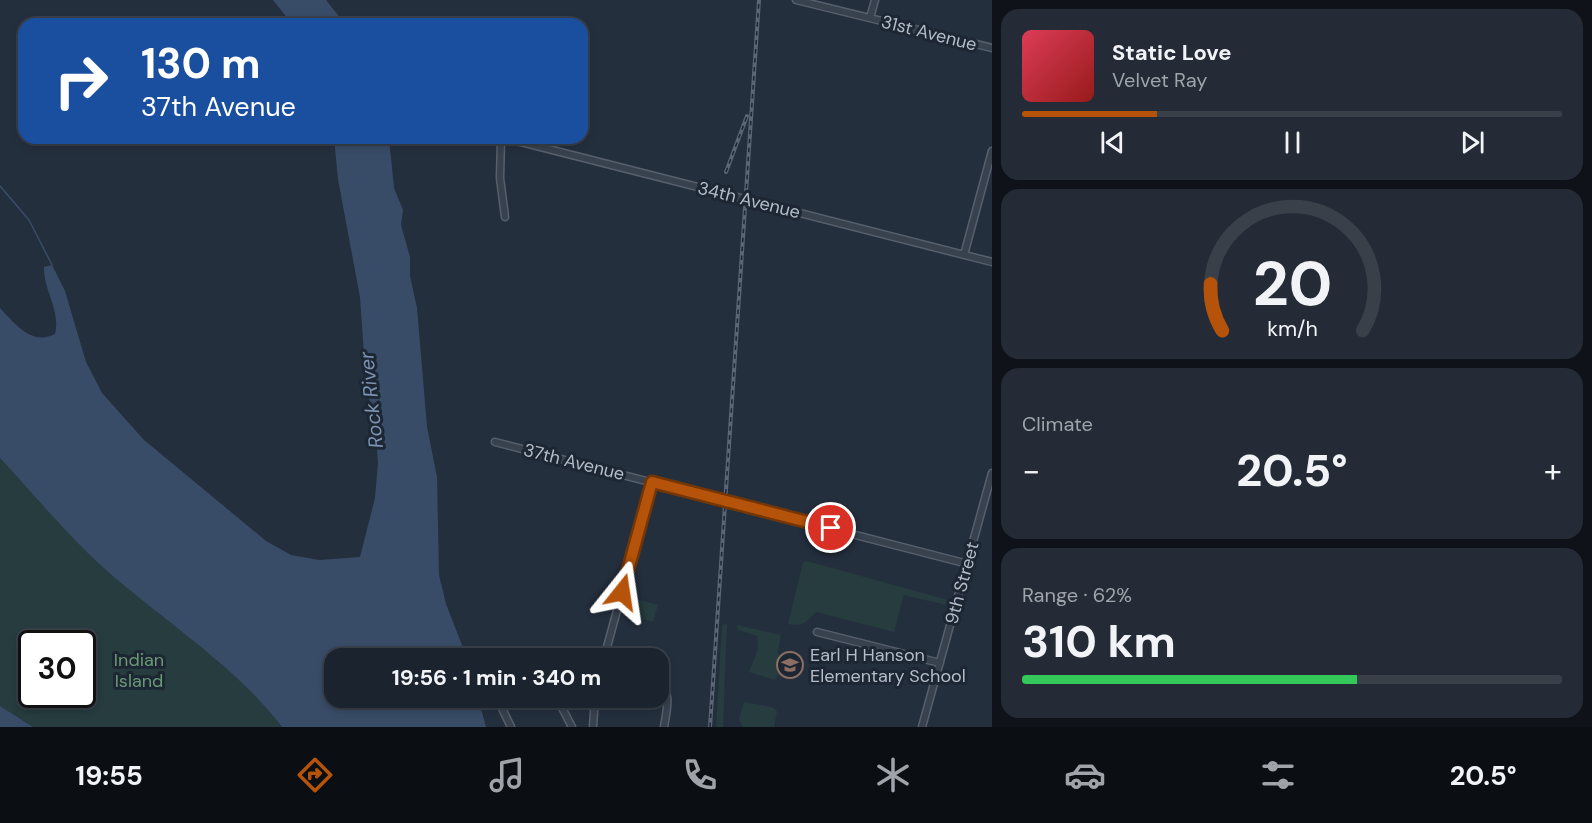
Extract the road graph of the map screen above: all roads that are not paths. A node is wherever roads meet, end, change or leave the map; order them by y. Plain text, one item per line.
1 (796, 0) edge
2 (875, 0) edge
3 (870, 18) junction
4 (992, 48) edge
5 (501, 144) edge
6 (529, 144) edge
7 (992, 151) edge
8 (505, 217) dead end
9 (964, 255) junction
10 (992, 262) edge
11 (495, 442) dead end
12 (992, 473) edge
13 (652, 482) junction
14 (968, 564) junction
15 (817, 632) dead end
16 (607, 648) edge
17 (940, 663) junction
18 (502, 708) edge
19 (562, 708) edge
20 (594, 708) edge
21 (666, 708) edge
22 (511, 727) edge
23 (572, 727) edge
24 (593, 727) edge
25 (664, 727) edge
26 (922, 727) edge

1 - 3 street, 31st Avenue
2 - 3 street
3 - 4 street, 31st Avenue
5 - 8 street
6 - 9 street, 34th Avenue
7 - 9 street
9 - 10 street, 34th Avenue
11 - 13 street, 37th Avenue
12 - 14 street, 9th Street
13 - 14 street, 37th Avenue
13 - 16 street
14 - 17 street, 9th Street
15 - 17 street
17 - 26 street, 9th Street
18 - 22 street
19 - 23 street
20 - 24 street
21 - 25 street

